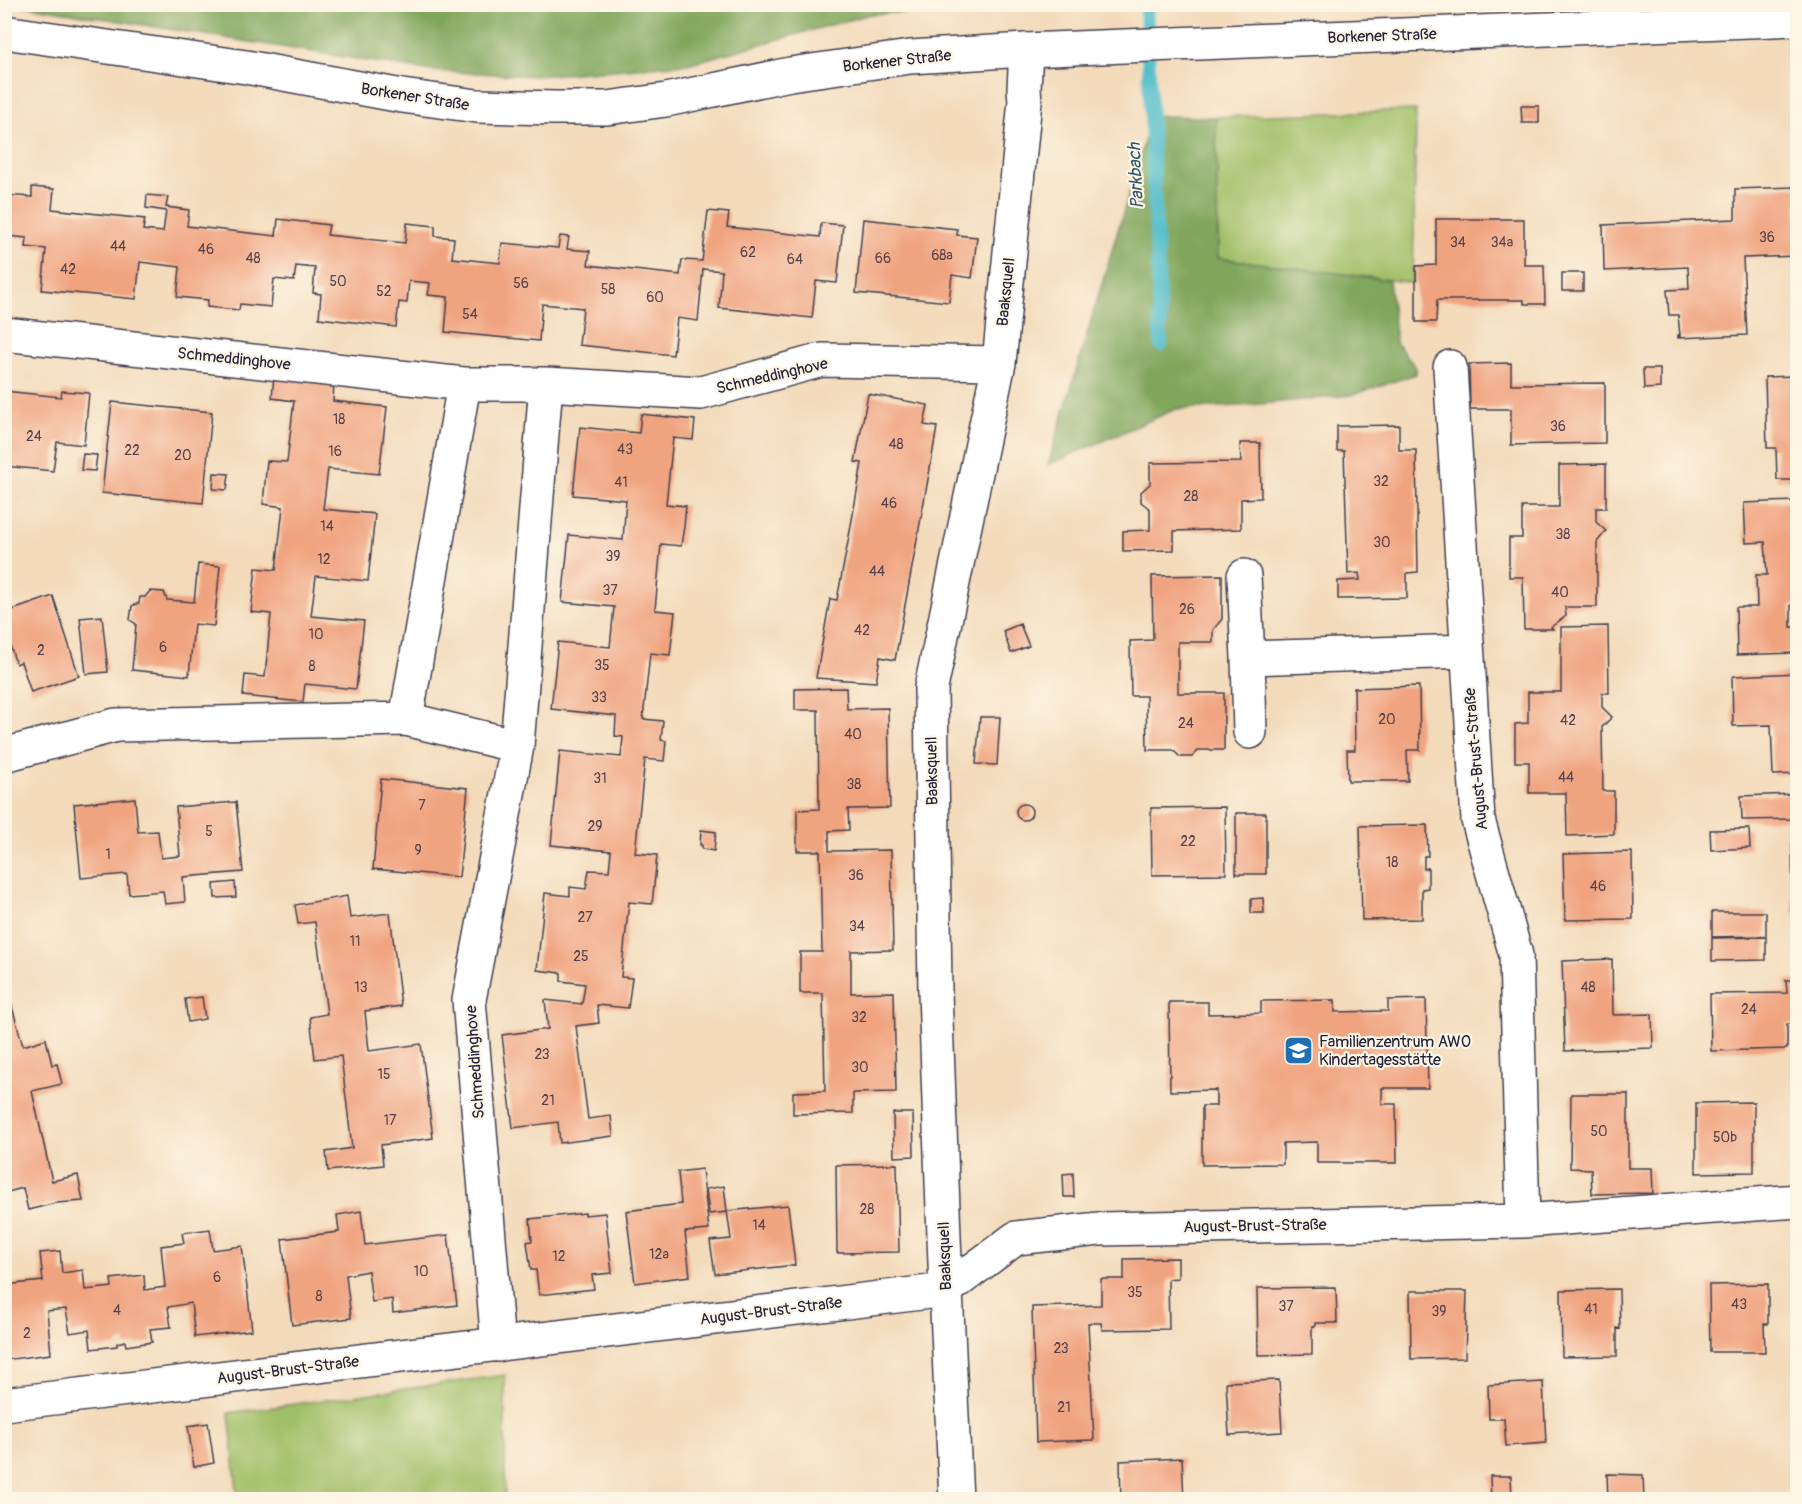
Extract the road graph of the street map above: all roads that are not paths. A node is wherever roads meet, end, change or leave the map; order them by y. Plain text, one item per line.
1 (1797, 19) edge
2 (4, 32) edge
3 (1026, 50) junction
4 (4, 334) edge
5 (999, 363) junction
6 (1450, 367) dead end
7 (464, 384) junction
8 (546, 384) junction
9 (1244, 576) dead end
10 (1467, 651) junction
11 (1248, 658) junction
12 (406, 719) junction
13 (1250, 732) dead end
14 (517, 746) junction
15 (4, 755) edge
16 (1797, 1201) edge
17 (1523, 1221) junction
18 (946, 1290) junction
19 (498, 1345) junction
20 (4, 1404) edge
21 (957, 1500) edge

1 - 3 street, Borkener Straße
2 - 3 street, Borkener Straße
3 - 5 street, Baaksquell
4 - 7 street, Schmeddinghove
5 - 8 street, Schmeddinghove
5 - 18 street, Baaksquell
6 - 10 street, August-Brust-Straße
7 - 8 street, Schmeddinghove
7 - 12 street
8 - 14 street, Schmeddinghove
9 - 11 street
10 - 11 street
10 - 17 street, August-Brust-Straße
11 - 13 street
12 - 14 street
12 - 15 street
14 - 19 street, Schmeddinghove
16 - 17 street, August-Brust-Straße
17 - 18 street, August-Brust-Straße
18 - 19 street, August-Brust-Straße
18 - 21 street, Baaksquell
19 - 20 street, August-Brust-Straße

